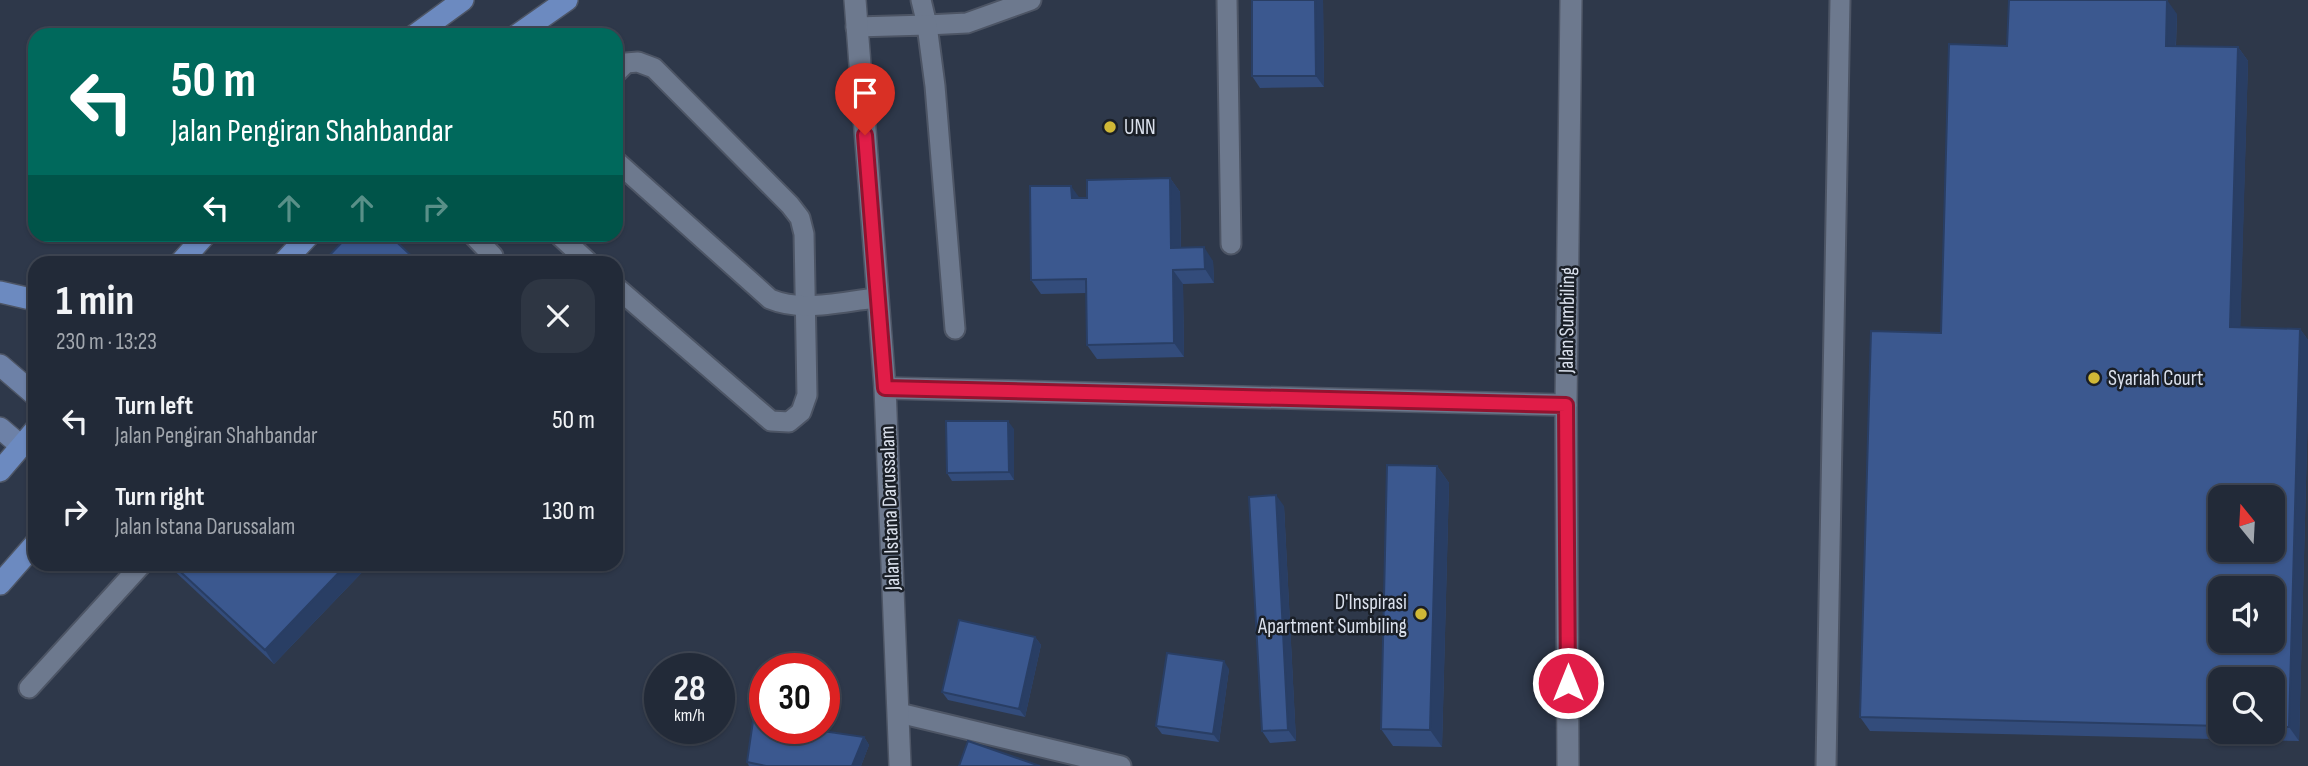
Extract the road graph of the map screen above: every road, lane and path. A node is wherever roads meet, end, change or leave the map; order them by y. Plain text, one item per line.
1 (463, 0) edge
2 (567, 0) edge
3 (855, 0) edge
4 (921, 0) edge
5 (1031, 0) edge
6 (1227, 0) edge
7 (1572, 0) edge
8 (1840, 0) edge
9 (927, 25) junction
10 (856, 27) junction
11 (425, 28) edge
12 (527, 28) edge
13 (623, 66) edge
14 (623, 167) edge
15 (199, 242) edge
16 (303, 242) edge
17 (480, 242) edge
18 (567, 242) edge
19 (1231, 244) dead end
20 (186, 256) edge
21 (290, 256) edge
22 (493, 256) edge
23 (582, 256) edge
24 (0, 292) edge
25 (623, 293) edge
26 (28, 298) edge
27 (877, 298) junction
28 (805, 306) junction
29 (955, 329) dead end
30 (0, 365) edge
31 (885, 388) junction
32 (28, 389) edge
33 (1566, 405) junction
34 (0, 428) edge
35 (28, 453) edge
36 (0, 471) edge
37 (28, 552) edge
38 (136, 571) edge
39 (0, 584) edge
40 (29, 688) dead end
41 (899, 713) junction
42 (900, 766) edge
43 (1121, 766) edge
44 (1568, 766) edge
45 (1826, 766) edge

1 - 11 main road
2 - 12 main road
3 - 10 street, Jalan Istana Darussalam
4 - 9 lane
5 - 9 lane
6 - 19 lane
7 - 33 street, Jalan Sumbiling
8 - 45 lane
9 - 10 lane
9 - 29 lane
10 - 27 street, Jalan Istana Darussalam
13 - 28 lane
14 - 28 lane
15 - 20 main road
16 - 21 main road
17 - 22 lane
18 - 23 lane
24 - 26 main road
25 - 28 lane
27 - 28 lane
27 - 31 street, Jalan Istana Darussalam
30 - 32 main road
31 - 33 street
31 - 41 street, Jalan Istana Darussalam
33 - 44 street, Jalan Sumbiling
34 - 35 main road
35 - 36 main road
37 - 39 main road
38 - 40 lane
41 - 42 street, Jalan Istana Darussalam
41 - 43 lane

